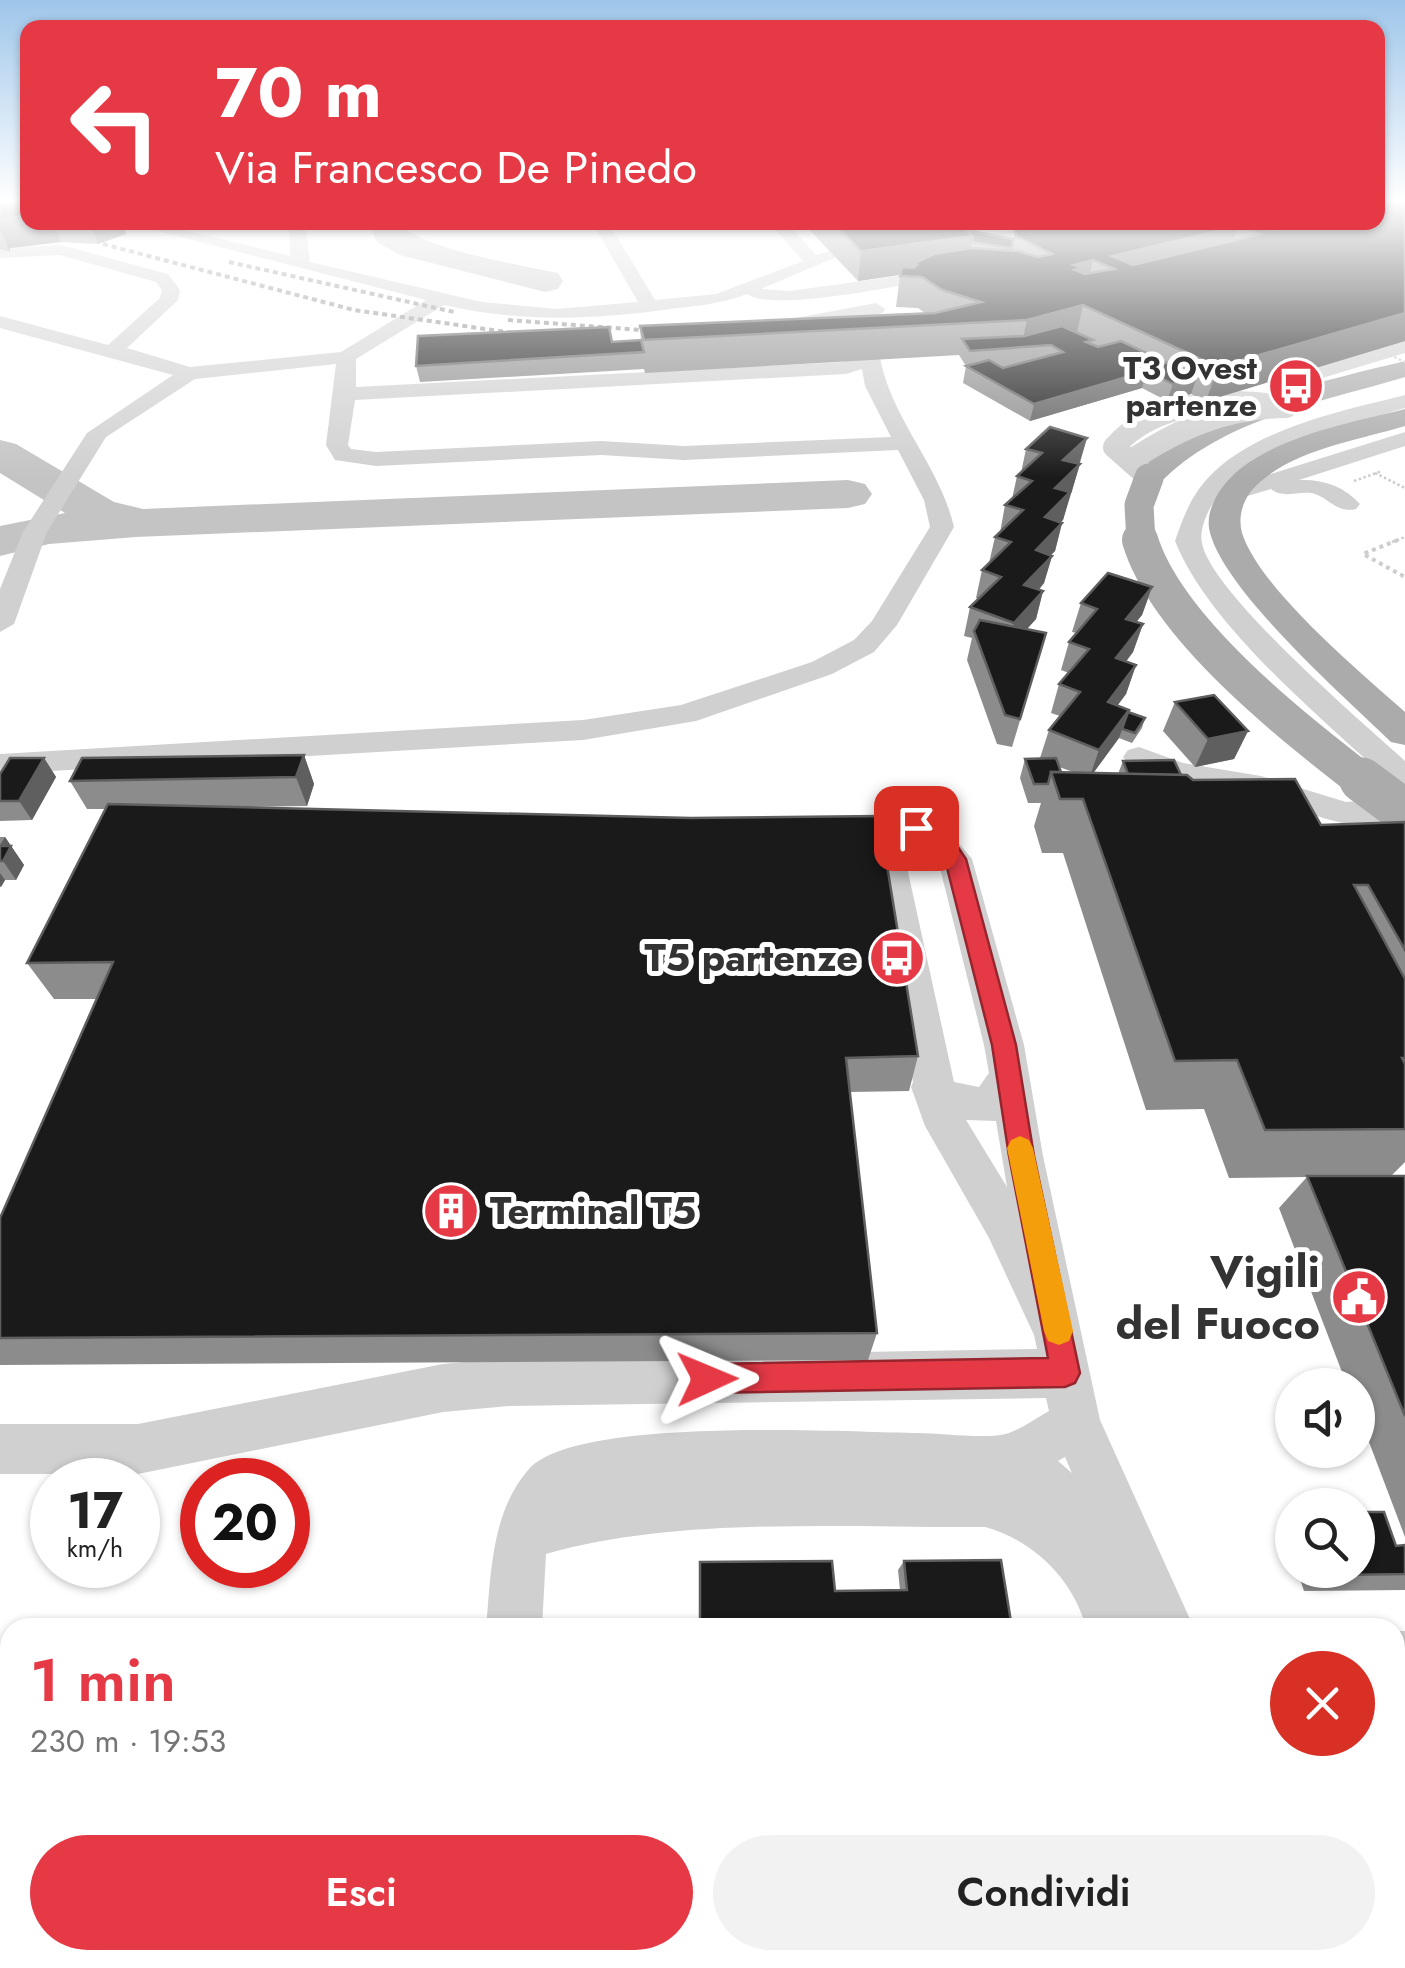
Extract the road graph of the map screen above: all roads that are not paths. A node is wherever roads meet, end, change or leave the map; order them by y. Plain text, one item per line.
1 (169, 295) edge
2 (419, 295) edge
3 (641, 295) edge
4 (731, 295) edge
5 (823, 295) edge
6 (857, 295) edge
7 (894, 295) edge
8 (719, 299) junction
9 (439, 300) junction
10 (876, 309) junction
11 (651, 312) junction
12 (812, 319) junction
13 (0, 322) edge
14 (770, 324) junction
15 (124, 355) junction
16 (346, 357) junction
17 (870, 364) junction
18 (1404, 368) edge
19 (190, 373) junction
20 (346, 394) junction
21 (1405, 401) edge
22 (1287, 406) junction
23 (1405, 417) edge
24 (1405, 439) edge
25 (906, 443) junction
26 (1140, 470) junction
27 (1240, 494) junction
28 (1190, 538) junction
29 (0, 624) edge
30 (1193, 625) junction
31 (1392, 720) edge
32 (1139, 758) edge
33 (0, 764) edge
34 (1405, 778) edge
35 (1399, 811) edge
36 (1405, 842) edge
37 (1009, 1072) junction
38 (932, 1087) junction
39 (1062, 1355) junction
40 (1076, 1422) junction
41 (0, 1449) edge
42 (1011, 1460) junction
43 (521, 1536) junction
44 (1117, 1588) edge
45 (515, 1618) edge
46 (1154, 1618) edge
47 (1173, 1618) edge

1 - 15 street
2 - 9 street
3 - 11 street
4 - 8 street
5 - 14 street
6 - 10 street
7 - 10 street
8 - 11 street
8 - 14 street
9 - 11 street
9 - 16 street
10 - 12 street
11 - 14 street
12 - 14 street
12 - 17 street
13 - 15 street
15 - 19 street
16 - 19 street
16 - 20 street
17 - 20 street
17 - 25 street
18 - 22 main road
18 - 22 street, bridge
18 - 28 street
19 - 29 street
20 - 25 street
21 - 28 street
22 - 26 main road, bridge
22 - 26 street, bridge
23 - 27 main road
24 - 27 street
25 - 33 street
26 - 30 main road, bridge
27 - 27 street
27 - 31 main road
28 - 31 street
28 - 34 street
28 - 35 street
30 - 35 main road, bridge
30 - 36 street, bridge
32 - 35 street
37 - 38 street
37 - 38 street
37 - 39 street
38 - 39 street
39 - 40 street
39 - 41 street
40 - 42 street
40 - 44 street
42 - 43 street
42 - 44 street
43 - 44 street
43 - 45 street
44 - 46 street
44 - 47 street

